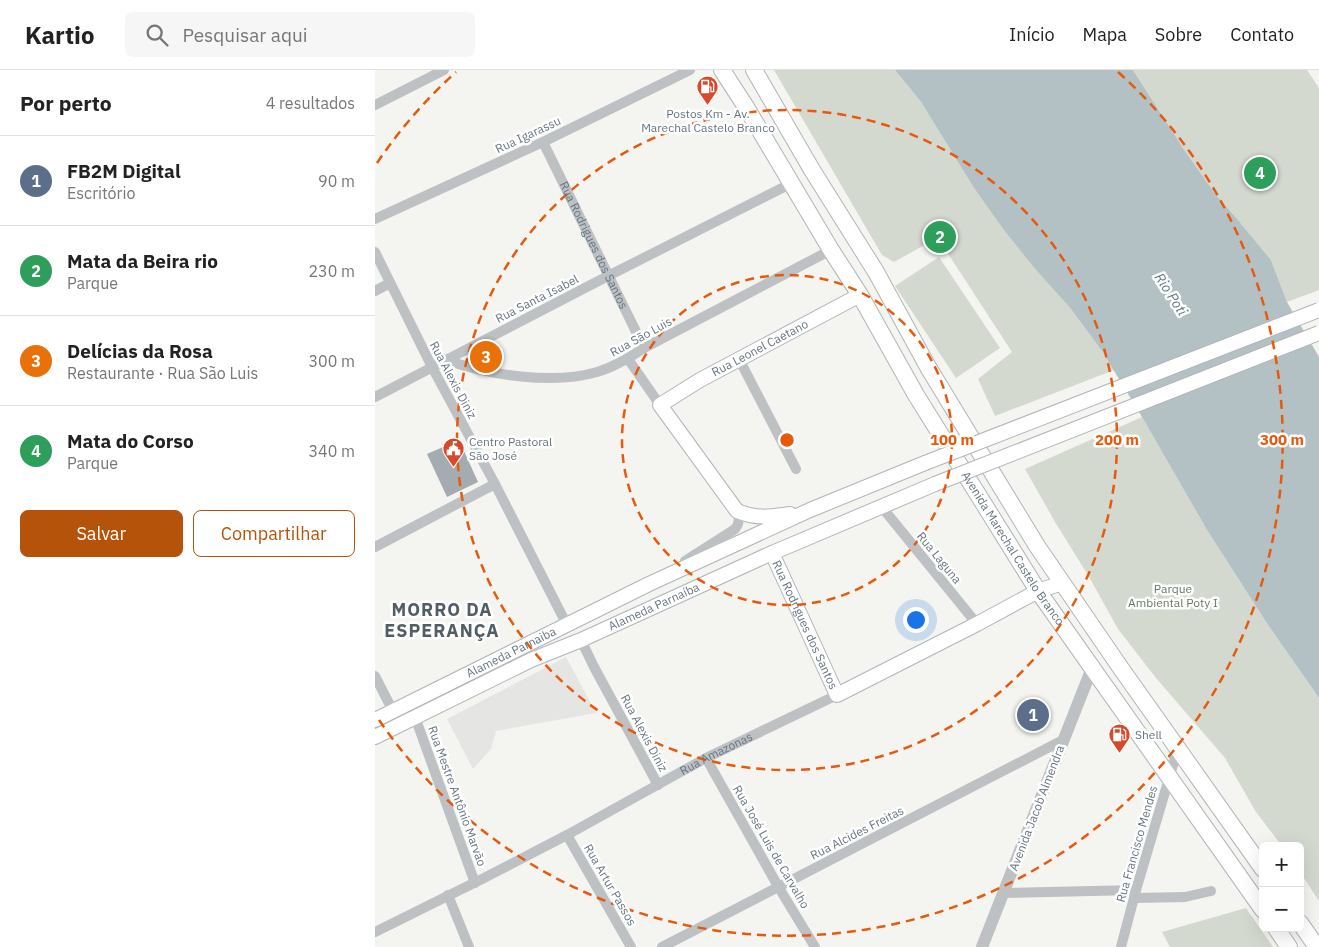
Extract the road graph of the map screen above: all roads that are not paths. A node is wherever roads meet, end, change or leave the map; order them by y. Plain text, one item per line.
1 (445, 70) edge
2 (690, 70) edge
3 (722, 70) edge
4 (754, 70) edge
5 (769, 96) junction
6 (375, 106) edge
7 (746, 107) junction
8 (543, 142) junction
9 (792, 183) junction
10 (375, 219) edge
11 (831, 250) junction
12 (375, 252) edge
13 (608, 276) junction
14 (390, 283) junction
15 (375, 291) edge
16 (861, 295) junction
17 (1319, 310) edge
18 (1319, 334) edge
19 (644, 348) junction
20 (628, 359) junction
21 (739, 359) junction
22 (446, 360) junction
23 (432, 367) junction
24 (375, 397) edge
25 (949, 401) junction
26 (660, 404) junction
27 (927, 413) junction
28 (795, 469) dead end
29 (495, 484) junction
30 (881, 506) junction
31 (810, 510) junction
32 (737, 511) junction
33 (375, 547) edge
34 (771, 553) junction
35 (1062, 583) junction
36 (649, 584) junction
37 (1038, 591) junction
38 (977, 624) junction
39 (567, 625) junction
40 (581, 640) junction
41 (1092, 668) junction
42 (375, 676) edge
43 (837, 695) junction
44 (393, 711) junction
45 (415, 717) junction
46 (375, 720) edge
47 (375, 737) edge
48 (1063, 740) junction
49 (1177, 748) junction
50 (706, 758) junction
51 (1169, 778) junction
52 (658, 785) junction
53 (567, 835) junction
54 (1259, 863) edge
55 (475, 882) junction
56 (779, 888) junction
57 (1211, 891) dead end
58 (1004, 893) junction
59 (1135, 894) junction
60 (448, 895) junction
61 (1259, 904) edge
62 (1304, 928) edge
63 (375, 932) edge
64 (1279, 932) edge
65 (469, 947) edge
66 (631, 947) edge
67 (662, 947) edge
68 (815, 947) edge
69 (982, 947) edge
70 (1121, 947) edge
71 (1289, 947) edge
72 (1317, 947) edge

1 - 6 street
2 - 8 street, Rua Igarassu
3 - 7 main road, Avenida Marechal Castelo Branco
4 - 5 main road, Avenida Marechal Castelo Branco
5 - 7 main road
5 - 25 main road, Avenida Marechal Castelo Branco
7 - 9 main road, Avenida Marechal Castelo Branco
8 - 10 street, Rua Igarassu
8 - 13 street, Rua Rodrigues dos Santos
9 - 11 main road, Avenida Marechal Castelo Branco
9 - 13 street, Rua Santa Isabel
11 - 16 main road, Avenida Marechal Castelo Branco
11 - 19 street, Rua São Luis
12 - 14 street, Rua Alexis Diniz
13 - 19 street, Rua Rodrigues dos Santos
13 - 22 street, Rua Santa Isabel
14 - 15 street
14 - 23 street, Rua Alexis Diniz
16 - 21 main road, Rua Leonel Caetano
16 - 27 main road, Avenida Marechal Castelo Branco
17 - 31 main road, Alameda Parnaiba, bridge
18 - 30 main road, Alameda Parnaíba, bridge
19 - 20 street, Rua São Luis
20 - 22 street, Rua São Luis
20 - 26 street
21 - 26 main road, Rua Leonel Caetano
21 - 28 street
22 - 23 street, Rua Santa Isabel
23 - 24 street, Rua Santa Isabel
23 - 29 street, Rua Alexis Diniz
25 - 27 main road
25 - 35 main road, Avenida Marechal Castelo Branco
26 - 32 main road
27 - 37 main road, Avenida Marechal Castelo Branco
29 - 33 street
29 - 39 street, Rua Alexis Diniz
30 - 34 main road, Alameda Parnaíba
30 - 38 street, Rua Laguna
31 - 32 main road
31 - 36 main road, Alameda Parnaiba
32 - 36 street, Alameda Parnaiba
34 - 40 main road, Alameda Parnaíba
34 - 43 main road, Rua Rodrigues dos Santos
35 - 37 main road, Rua Amazonas
35 - 49 main road, Avenida Marechal Castelo Branco
36 - 39 main road, Alameda Parnaiba
37 - 38 main road, Rua Amazonas
37 - 41 main road, Avenida Marechal Castelo Branco
38 - 43 main road, Rua Amazonas
39 - 44 main road, Alameda Parnaiba
40 - 45 main road, Alameda Parnaíba
40 - 52 street, Rua Alexis Diniz
41 - 48 street, Avenida Jacob Almendra
41 - 51 main road, Avenida Marechal Castelo Branco
42 - 44 street
43 - 50 street, Rua Amazonas
44 - 46 main road, Alameda Parnaiba
45 - 47 main road, Alameda Parnaíba
45 - 55 street, Rua Mestre Antônio Marvão
48 - 56 street, Rua Alcides Freitas
48 - 58 street, Avenida Jacob Almendra
49 - 51 street, Rua Francisco Mendes
49 - 54 main road, Avenida Marechal Castelo Branco
50 - 52 street, Rua Amazonas
50 - 56 street, Rua José Luis de Carvalho
51 - 59 street, Rua Francisco Mendes
51 - 61 main road, Avenida Marechal Castelo Branco
52 - 53 street, Rua Amazonas
53 - 55 street, Rua Amazonas
53 - 66 street, Rua Artur Passos
55 - 60 street, Rua Amazonas
56 - 67 street, Rua Alcides Freitas
56 - 68 street, Rua José Luis de Carvalho
57 - 59 street
58 - 59 street
58 - 69 street, Avenida Jacob Almendra
59 - 70 street, Rua Francisco Mendes
60 - 63 street, Rua Amazonas
60 - 65 street
62 - 72 main road
64 - 71 main road

